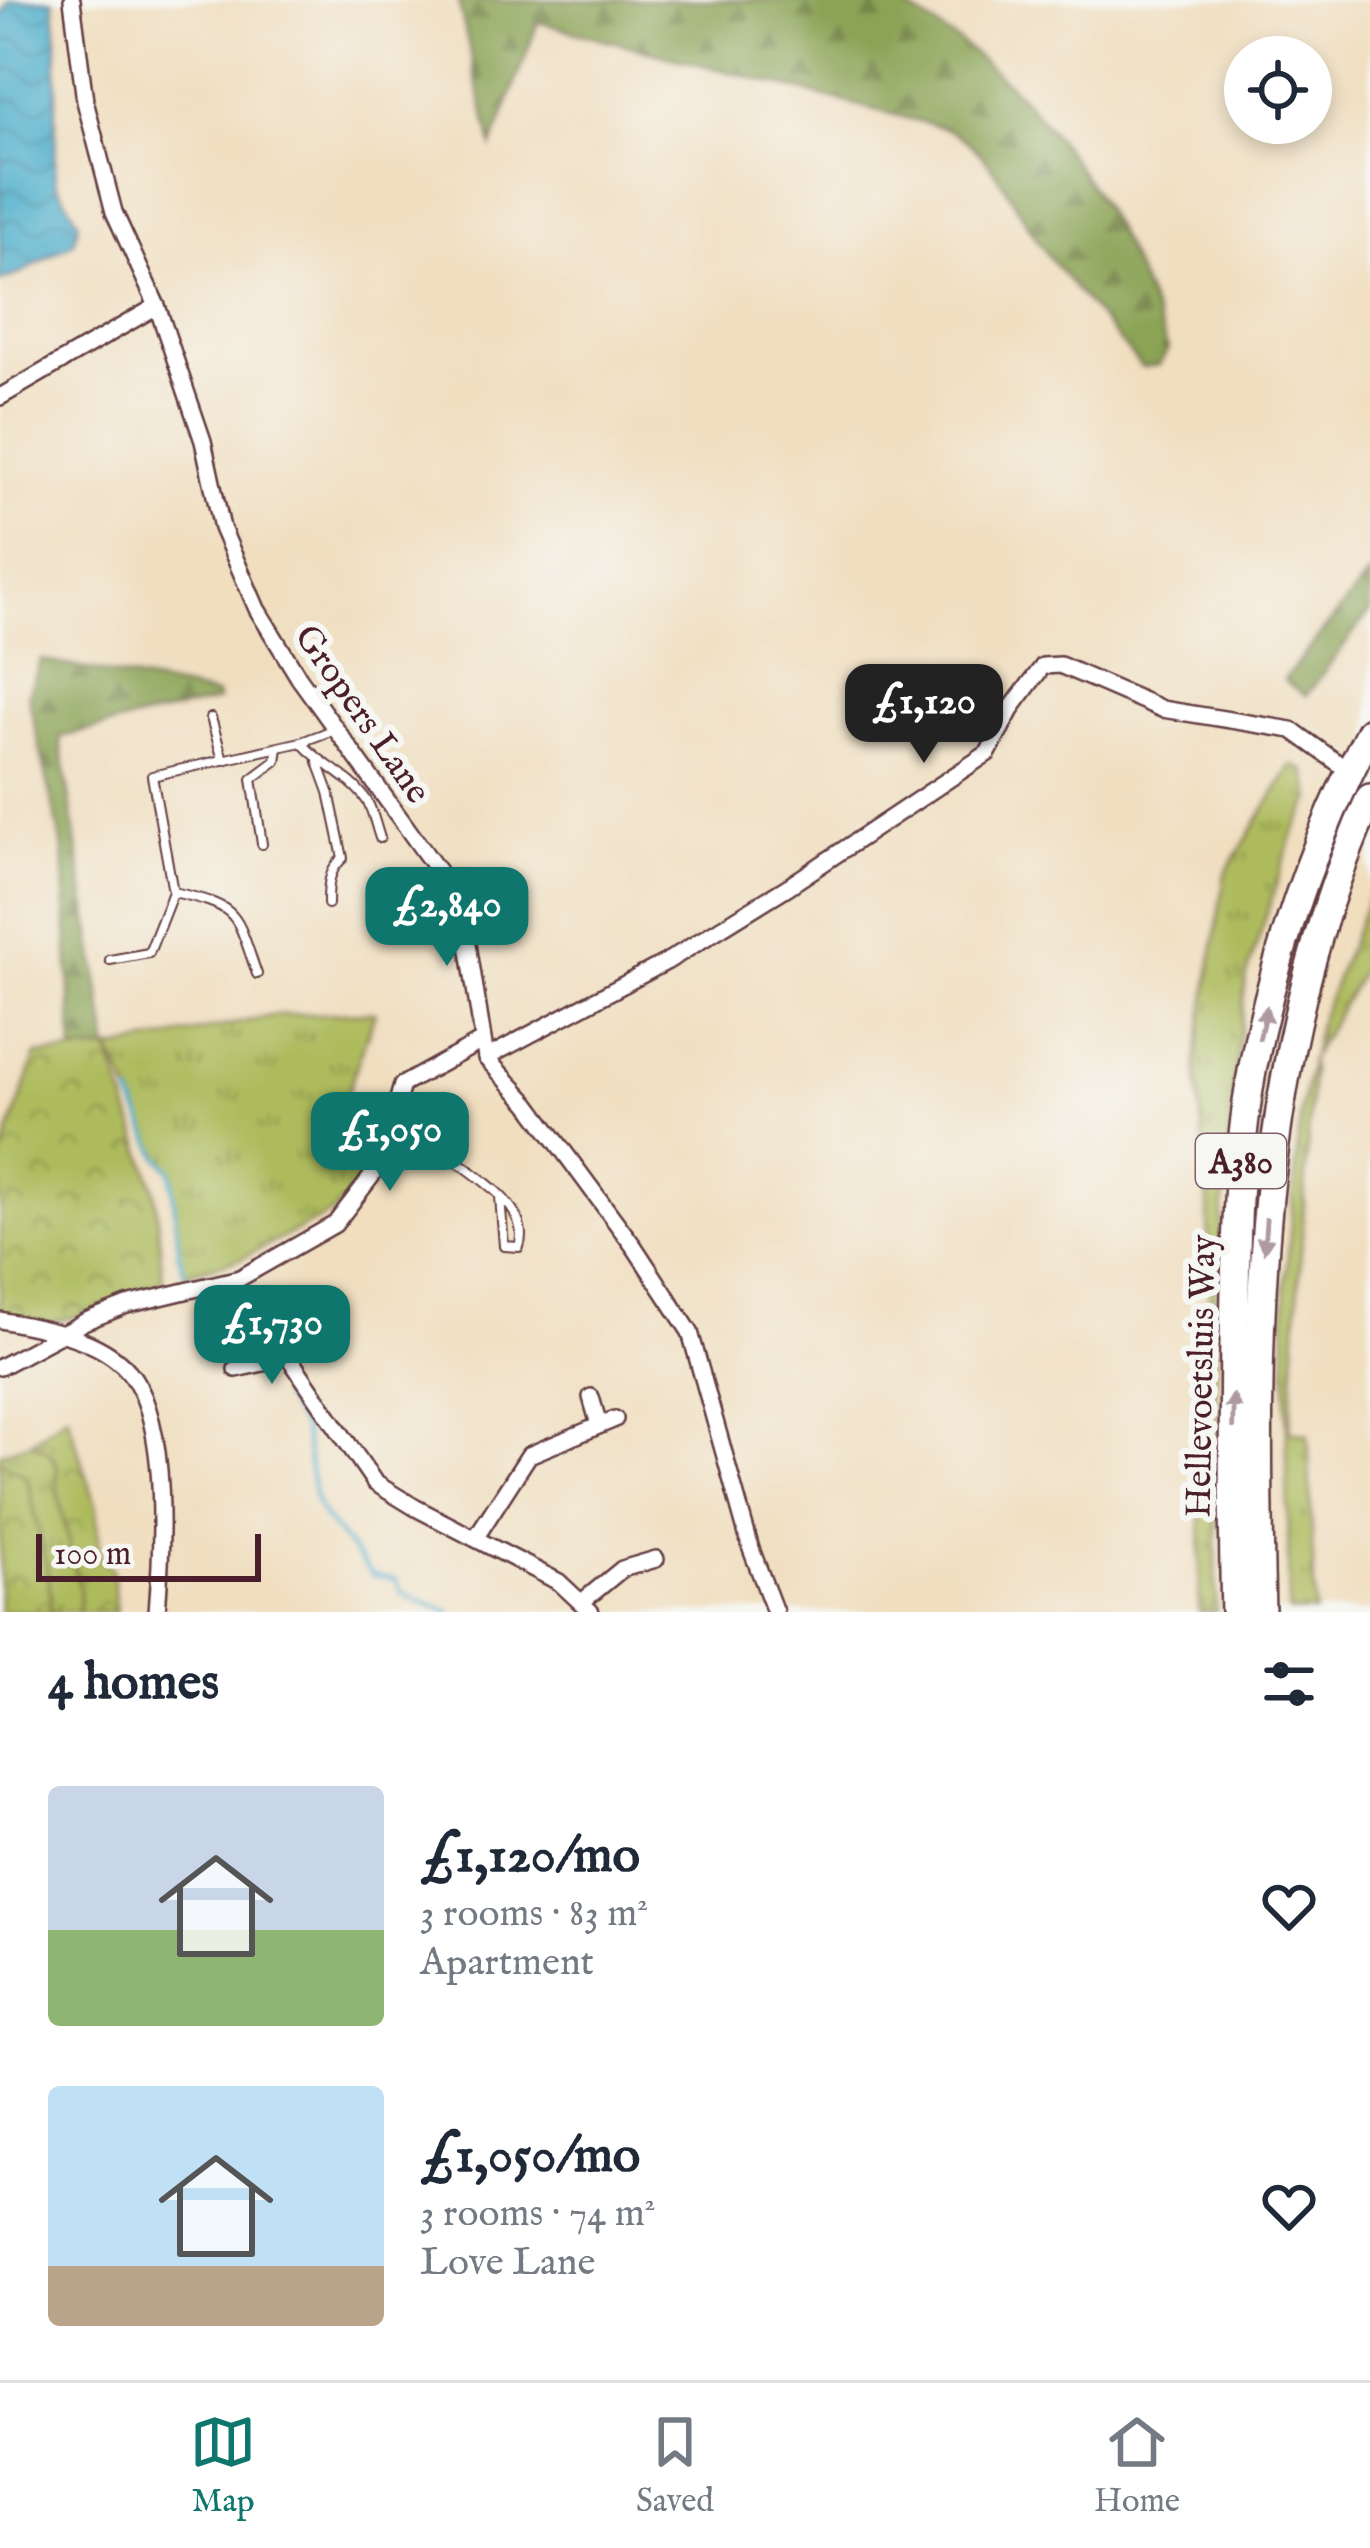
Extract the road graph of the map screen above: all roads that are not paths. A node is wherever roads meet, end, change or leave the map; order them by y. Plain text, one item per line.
1 (72, 0) edge
2 (157, 306) junction
3 (0, 397) edge
4 (212, 718) dead end
5 (336, 729) junction
6 (1370, 731) edge
7 (301, 742) junction
8 (278, 748) junction
9 (223, 760) junction
10 (318, 762) junction
11 (1349, 771) junction
12 (1370, 798) edge
13 (380, 838) dead end
14 (262, 844) dead end
15 (173, 892) junction
16 (328, 904) dead end
17 (110, 960) dead end
18 (257, 974) dead end
19 (484, 1050) junction
20 (399, 1096) junction
21 (500, 1197) junction
22 (0, 1321) edge
23 (266, 1324) dead end
24 (64, 1333) junction
25 (285, 1352) junction
26 (0, 1367) edge
27 (236, 1369) dead end
28 (591, 1397) dead end
29 (476, 1537) junction
30 (647, 1585) dead end
31 (587, 1606) edge
32 (157, 1612) edge
33 (775, 1612) edge
34 (1235, 1612) edge
35 (1261, 1612) edge

1 - 2 street, Gropers Lane
2 - 3 street
2 - 5 street, Gropers Lane
4 - 9 lane
5 - 7 lane
5 - 19 street, Gropers Lane
6 - 11 highway, Hellevoetsluis Way / A380
7 - 8 lane
7 - 10 lane
8 - 9 lane
8 - 14 lane
9 - 15 lane
10 - 13 lane
10 - 16 lane
11 - 19 street
34 -> 11 highway, Hellevoetsluis Way / A380
12 -> 35 highway, Hellevoetsluis Way / A380
15 - 17 lane
15 - 18 lane
19 - 20 street
19 - 33 street
20 - 21 lane
20 - 24 street
21 - 21 lane
22 - 24 street
23 - 25 street
24 - 26 street
24 - 32 street
25 - 27 street
25 - 29 street
28 - 29 street
29 - 31 street
30 - 31 street

